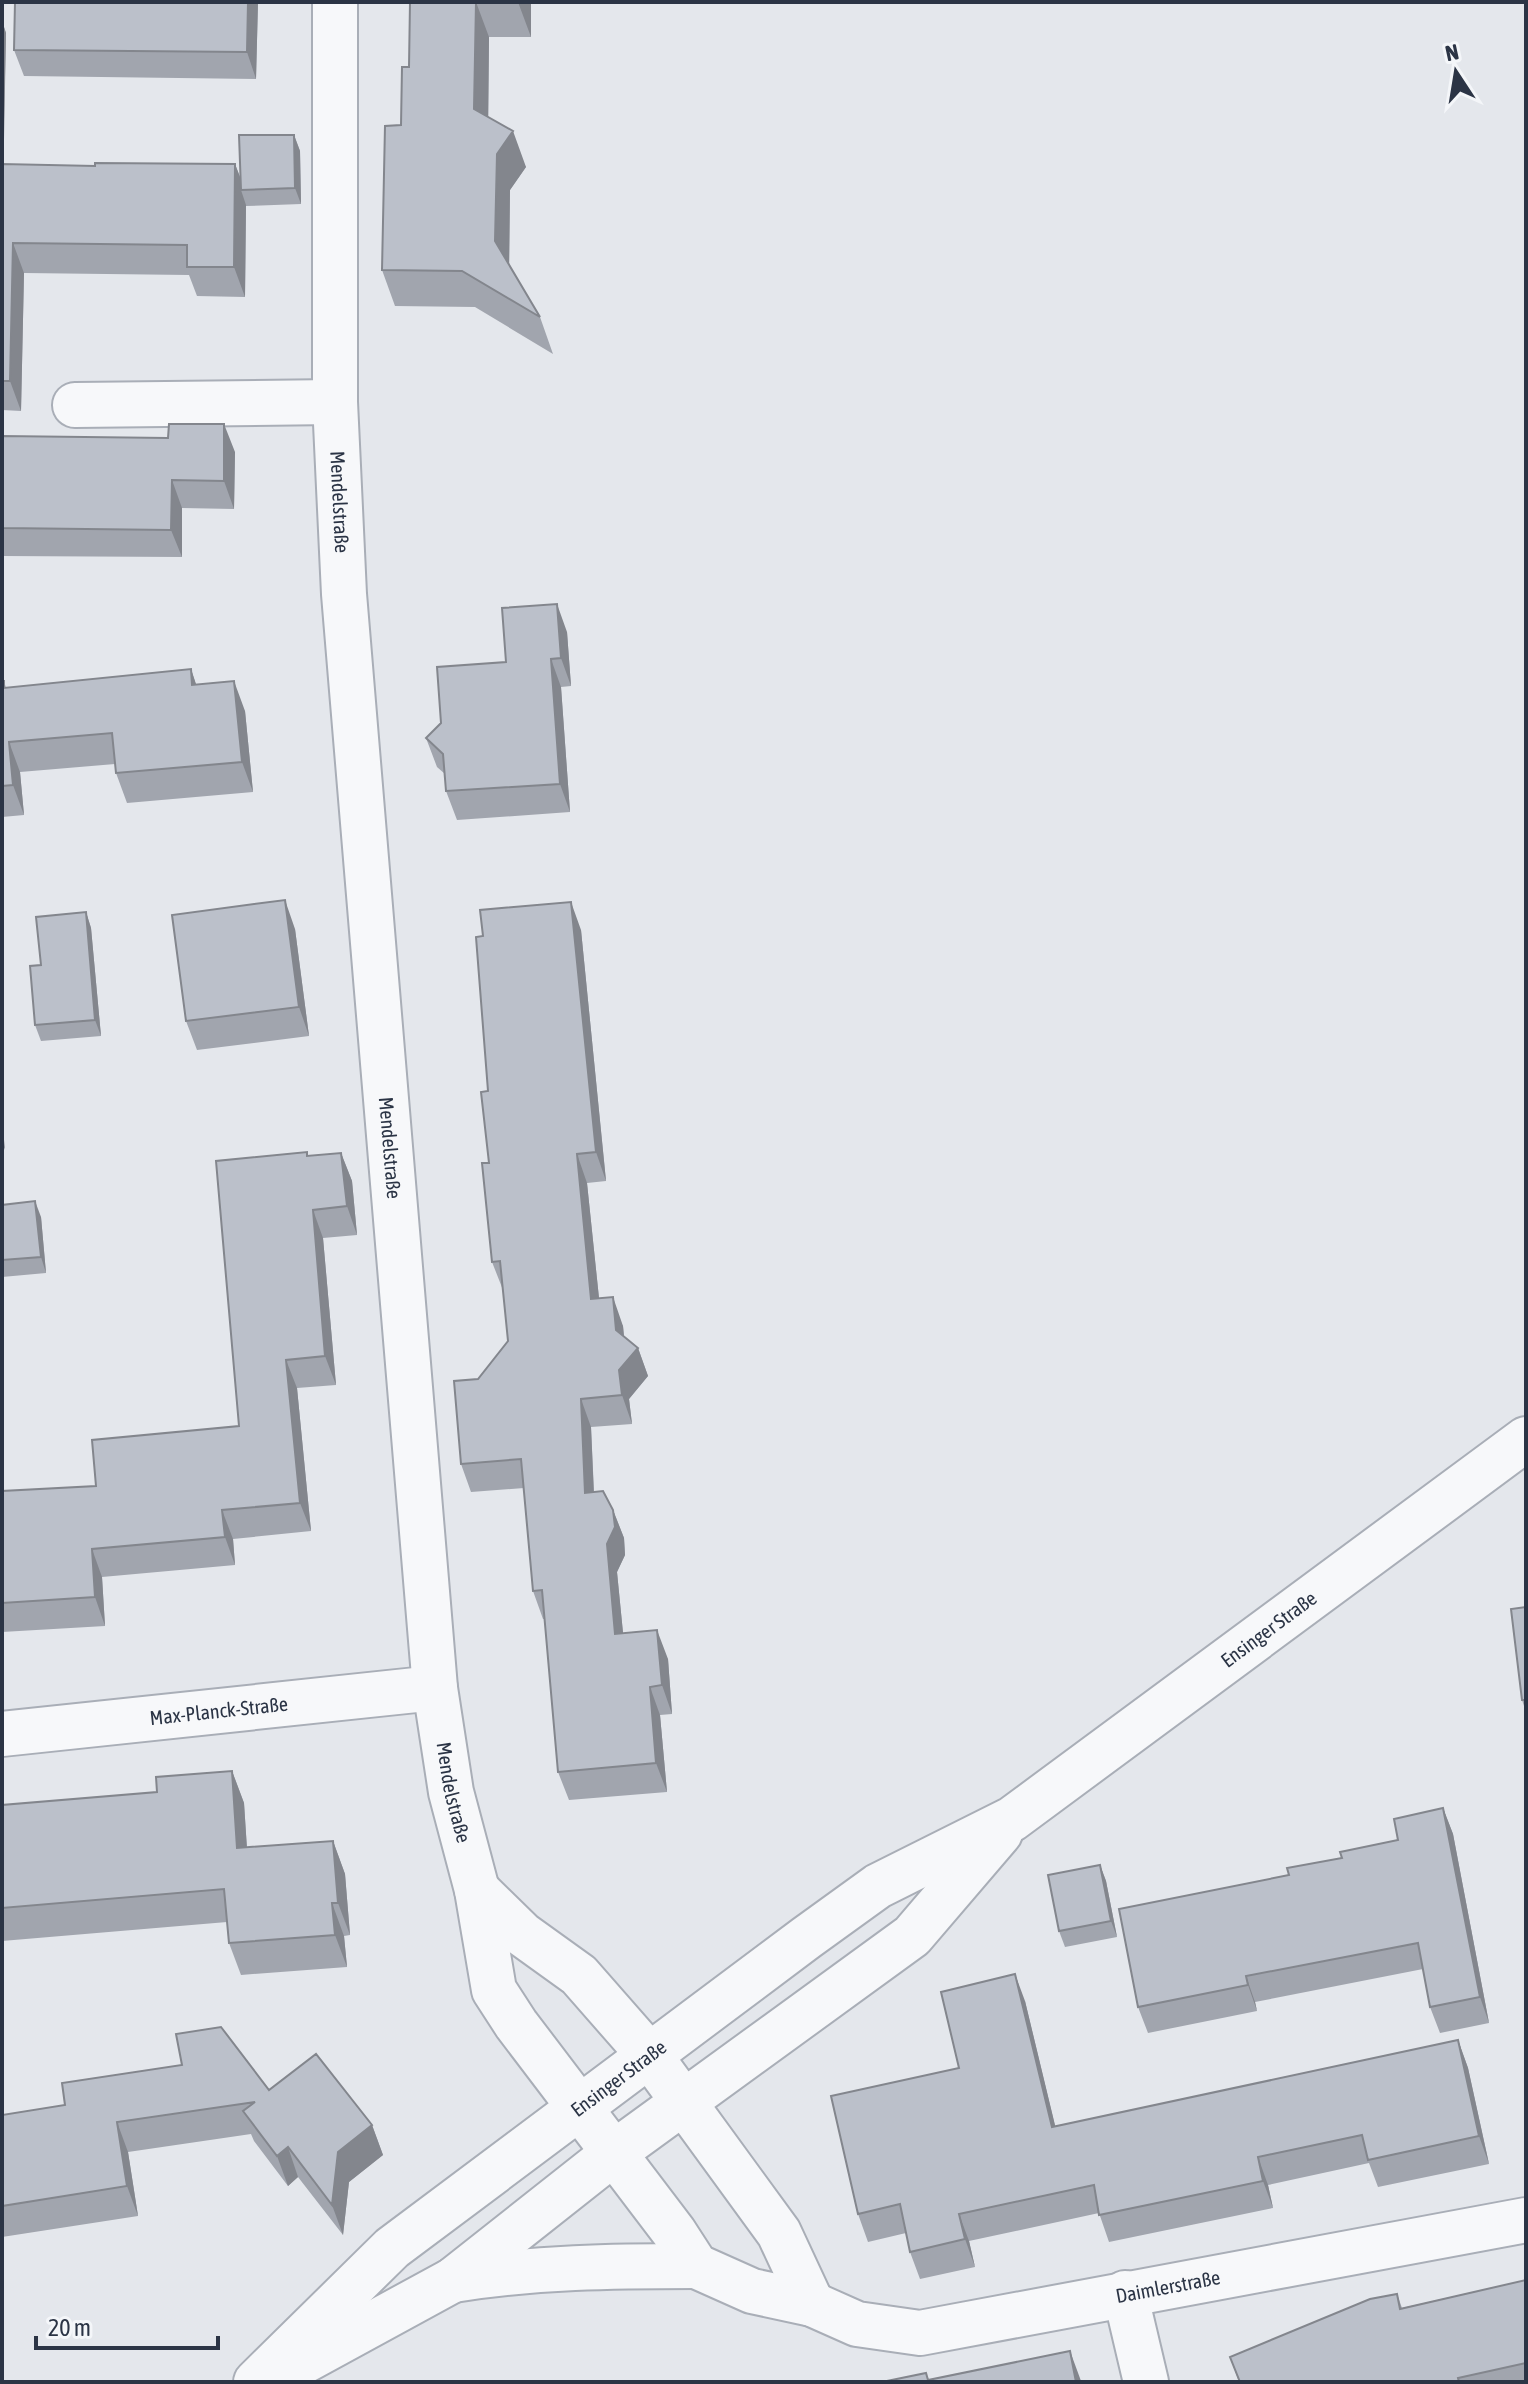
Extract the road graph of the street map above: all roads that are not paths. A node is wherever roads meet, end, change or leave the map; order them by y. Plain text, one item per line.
1 (335, 2) edge
2 (335, 402) junction
3 (75, 405) dead end
4 (1526, 1439) edge
5 (435, 1688) junction
6 (2, 1734) edge
7 (1012, 1819) junction
8 (477, 1890) junction
9 (650, 2056) junction
10 (684, 2102) junction
11 (578, 2107) junction
12 (615, 2152) junction
13 (1526, 2220) edge
14 (696, 2266) junction
15 (453, 2280) junction
16 (1125, 2293) junction
17 (812, 2304) junction
18 (256, 2382) edge
19 (266, 2382) edge
20 (1146, 2382) edge

1 - 2 street, Mendelstraße
2 - 3 street
2 - 5 street, Mendelstraße
4 - 7 street, Ensinger Straße
5 - 6 street, Max-Planck-Straße
5 - 8 street, Mendelstraße
7 - 9 street, Ensinger Straße
7 - 10 street, Ensinger Straße
8 - 9 street
8 - 11 street, Mendelstraße
9 - 10 street
9 - 11 street, Ensinger Straße
10 - 12 street, Ensinger Straße
10 - 17 street
11 - 12 street, Mendelstraße
11 - 18 street, Ensinger Straße
12 - 14 street, Mendelstraße
12 - 15 street, Ensinger Straße
13 - 16 street, Daimlerstraße
14 - 15 street
14 - 17 street, Daimlerstraße
15 - 19 street, Ensinger Straße
16 - 17 street, Daimlerstraße
16 - 20 street

